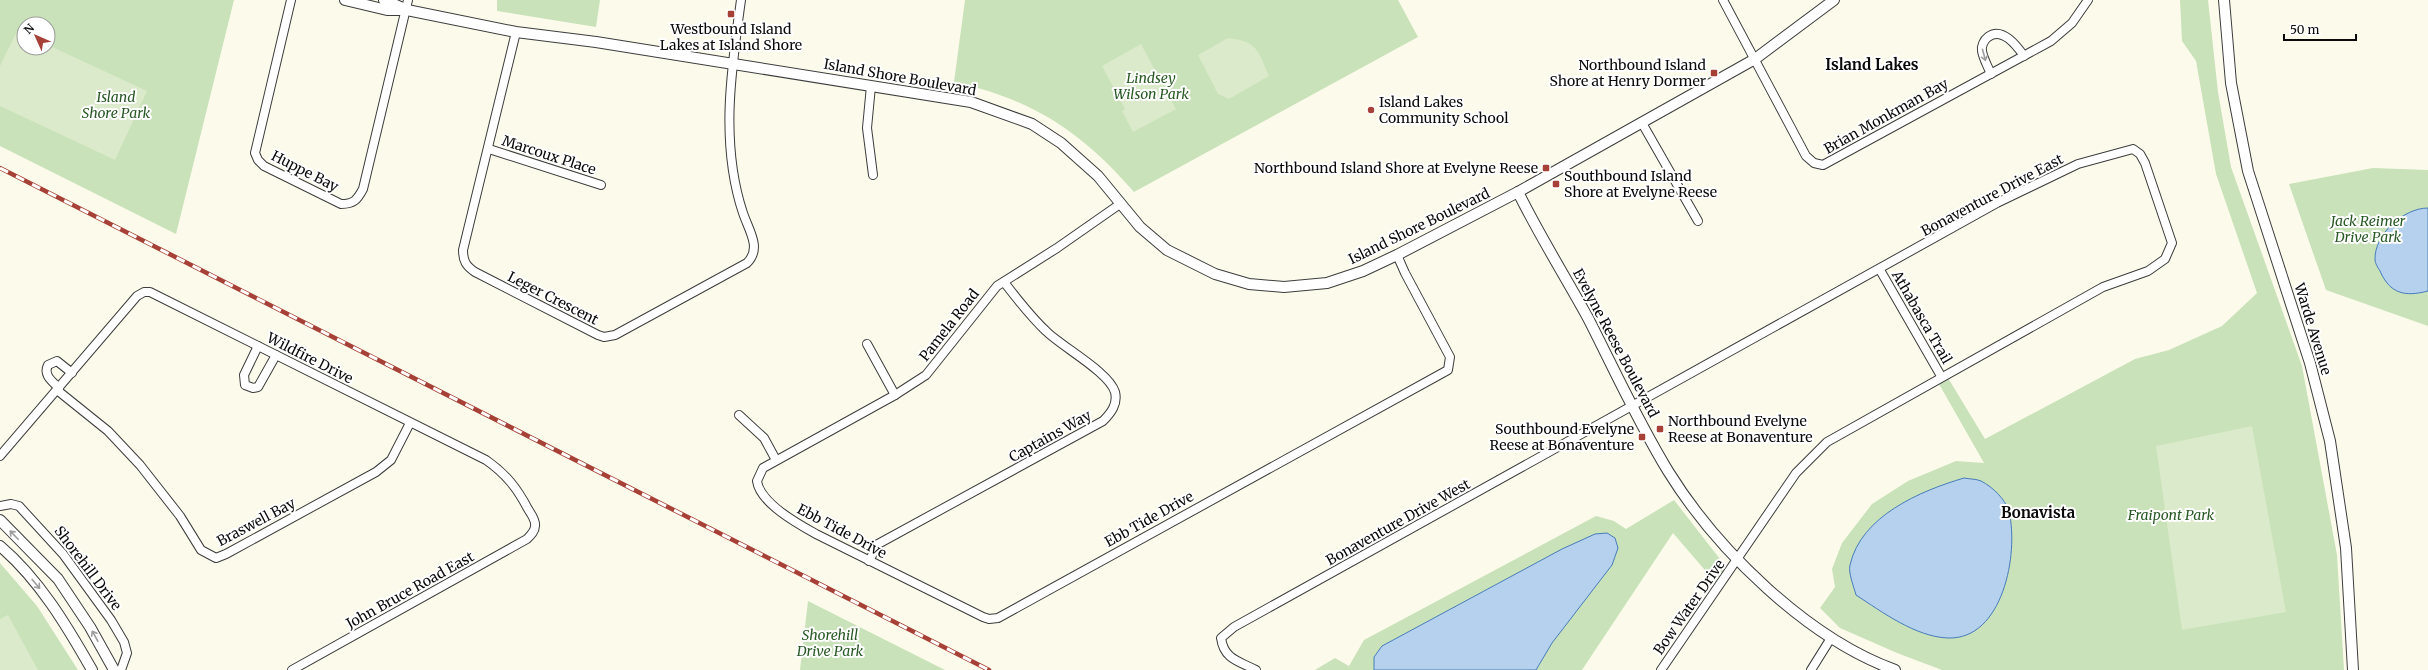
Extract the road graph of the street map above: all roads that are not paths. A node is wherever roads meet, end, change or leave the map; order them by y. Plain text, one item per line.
1 (291, 0) edge
2 (345, 0) edge
3 (384, 0) edge
4 (741, 0) edge
5 (1723, 0) edge
6 (1834, 0) edge
7 (2088, 0) edge
8 (2224, 0) edge
9 (407, 5) edge
10 (516, 32) junction
11 (2024, 56) junction
12 (1755, 60) junction
13 (732, 65) junction
14 (1991, 74) junction
15 (871, 86) junction
16 (1642, 123) junction
17 (489, 149) junction
18 (873, 175) dead end
19 (600, 185) dead end
20 (1518, 192) junction
21 (1120, 204) junction
22 (1698, 221) dead end
23 (1398, 255) junction
24 (1880, 270) junction
25 (1004, 282) junction
26 (867, 344) dead end
27 (258, 346) junction
28 (276, 355) junction
29 (72, 372) junction
30 (1941, 376) junction
31 (58, 389) junction
32 (895, 395) junction
33 (1633, 407) junction
34 (739, 415) dead end
35 (410, 423) junction
36 (0, 456) edge
37 (776, 460) junction
38 (757, 481) joint
39 (0, 506) edge
40 (0, 520) edge
41 (536, 526) joint
42 (0, 546) edge
43 (1738, 559) junction
44 (869, 561) junction
45 (1831, 638) junction
46 (92, 670) edge
47 (114, 670) edge
48 (121, 670) edge
49 (292, 670) edge
50 (1256, 670) edge
51 (1661, 670) edge
52 (1811, 670) edge
53 (1895, 670) edge
54 (2353, 670) edge

1 - 9 street, Huppe Bay
2 - 9 street, Island Shore Boulevard
3 - 9 street, Island Shore Boulevard
4 - 13 street
5 - 12 street
6 - 12 street, Island Shore Boulevard
7 - 11 street, Brian Monkman Bay
8 - 54 street, Warde Avenue
9 - 10 street, Island Shore Boulevard
10 - 13 street, Island Shore Boulevard
10 - 17 street, Leger Crescent
11 - 14 street, Brian Monkman Bay
11 -> 14 street
12 - 14 street, Brian Monkman Bay
12 - 16 street, Island Shore Boulevard
13 - 15 street, Island Shore Boulevard
13 - 17 street, Leger Crescent
15 - 18 street
15 - 21 street, Island Shore Boulevard
16 - 20 street, Island Shore Boulevard
16 - 22 street
17 - 19 street, Marcoux Place
20 - 23 street, Island Shore Boulevard
20 - 33 street, Evelyne Reese Boulevard
21 - 23 street, Island Shore Boulevard
21 - 25 street, Pamela Road
23 - 44 street, Ebb Tide Drive
24 - 30 street, Athabasca Trail
24 - 30 street, Bonaventure Drive East
24 - 33 street, Bonaventure Drive East
25 - 32 street, Pamela Road
25 - 44 street, Captains Way
26 - 32 street
27 - 28 street, Wildfire Drive
27 - 28 street
27 - 29 street, Wildfire Drive
28 - 35 street, Wildfire Drive
29 - 31 street, Wildfire Drive
29 - 31 street
30 - 43 street, Bonaventure Drive East
31 - 35 street, Braswell Bay
31 - 36 street, Wildfire Drive
32 - 37 street, Pamela Road
33 - 43 street, Evelyne Reese Boulevard
33 - 50 street, Bonaventure Drive West
34 - 37 street
35 - 41 street, Wildfire Drive
37 - 38 street, Pamela Road
38 - 44 street, Ebb Tide Drive
39 - 48 street, Shorehill Drive
47 -> 40 street
41 - 49 street, John Bruce Road East
42 -> 46 street
43 - 45 street, Evelyne Reese Boulevard
43 - 51 street, Bow Water Drive
45 - 52 street
45 - 53 street, Evelyne Reese Boulevard

